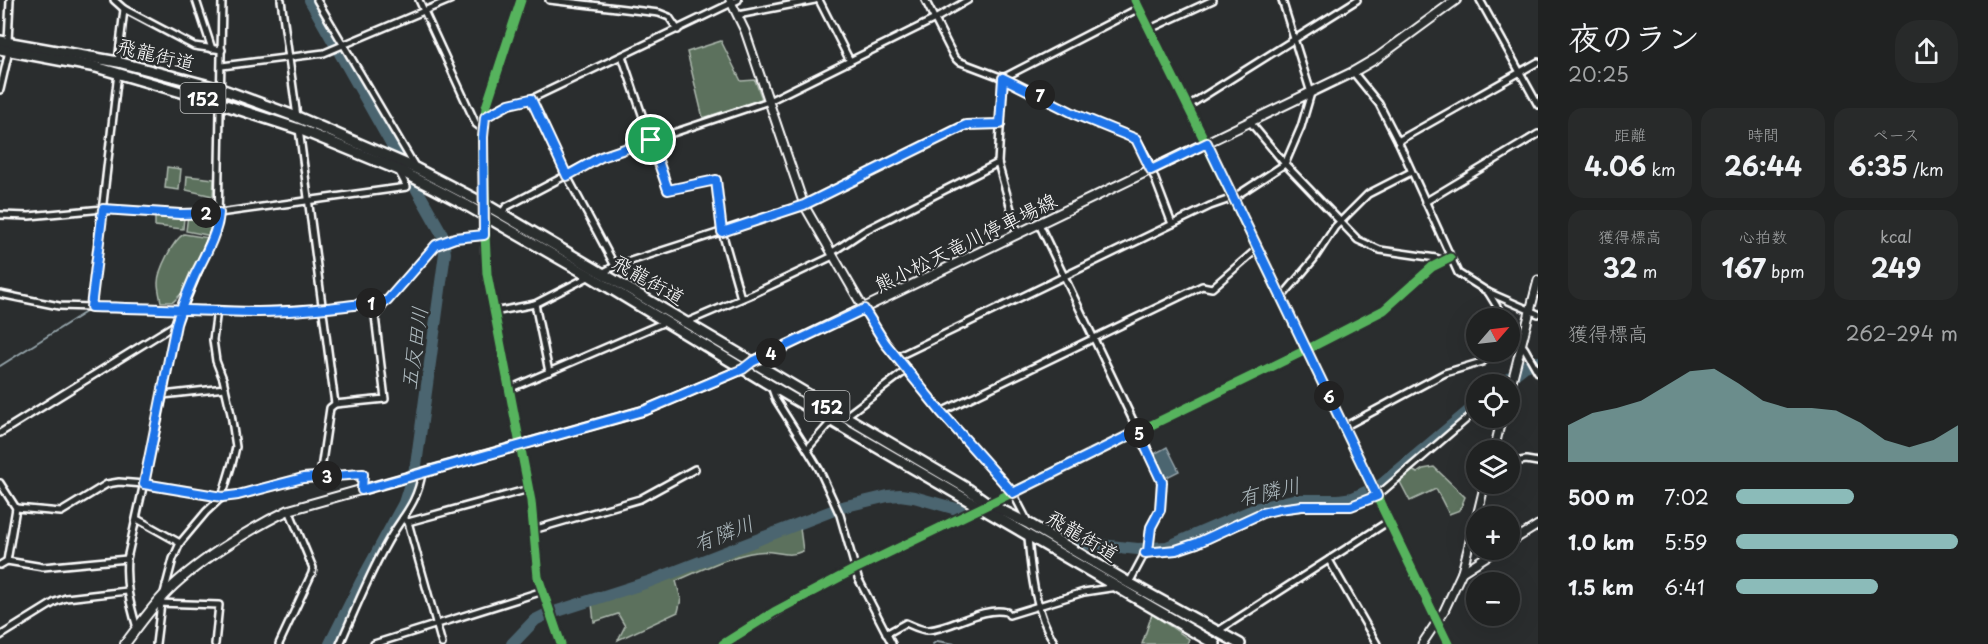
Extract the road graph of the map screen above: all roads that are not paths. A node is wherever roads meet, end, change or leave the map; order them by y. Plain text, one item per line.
1 (10, 0) edge
2 (114, 0) edge
3 (196, 0) edge
4 (222, 0) edge
5 (280, 0) edge
6 (317, 0) edge
7 (419, 0) edge
8 (450, 0) edge
9 (521, 0) edge
10 (549, 0) edge
11 (817, 0) edge
12 (925, 0) edge
13 (968, 0) edge
14 (1136, 0) edge
15 (1213, 0) edge
16 (1282, 0) edge
17 (1357, 0) edge
18 (1456, 0) edge
19 (1480, 0) edge
20 (734, 1) edge
21 (577, 2) edge
22 (1139, 8) junction
23 (124, 9) junction
24 (424, 11) junction
25 (738, 15) junction
26 (935, 19) junction
27 (1150, 29) junction
28 (678, 30) junction
29 (1294, 40) junction
30 (342, 44) junction
31 (4, 46) edge
32 (212, 49) junction
33 (222, 50) junction
34 (622, 56) junction
35 (288, 57) junction
36 (850, 61) junction
37 (118, 62) junction
38 (1538, 62) edge
39 (222, 66) junction
40 (1353, 72) junction
41 (1521, 72) junction
42 (118, 73) junction
43 (1003, 78) junction
44 (221, 89) junction
45 (0, 90) edge
46 (1311, 93) junction
47 (531, 99) junction
48 (769, 101) junction
49 (222, 104) junction
50 (1538, 105) edge
51 (1188, 106) junction
52 (297, 117) junction
53 (485, 117) junction
54 (1250, 122) junction
55 (1000, 124) junction
56 (299, 129) junction
57 (484, 130) junction
58 (1538, 135) edge
59 (651, 140) junction
60 (1398, 141) junction
61 (1207, 143) junction
62 (998, 164) junction
63 (1285, 164) junction
64 (415, 168) junction
65 (399, 170) junction
66 (1151, 170) junction
67 (1411, 172) junction
68 (567, 176) junction
69 (1233, 198) junction
70 (307, 201) junction
71 (1425, 202) junction
72 (485, 204) junction
73 (804, 205) junction
74 (103, 209) junction
75 (219, 213) junction
76 (502, 213) junction
77 (0, 215) edge
78 (484, 215) junction
79 (1340, 221) junction
80 (1039, 224) junction
81 (1172, 224) junction
82 (722, 232) junction
83 (1018, 234) junction
84 (484, 235) junction
85 (1257, 249) junction
86 (832, 254) junction
87 (1450, 258) junction
88 (1444, 261) junction
89 (615, 266) junction
90 (602, 273) junction
91 (590, 276) junction
92 (1064, 276) junction
93 (1538, 280) edge
94 (1488, 292) junction
95 (1, 296) edge
96 (741, 298) junction
97 (1281, 298) junction
98 (387, 301) junction
99 (535, 304) junction
100 (91, 307) junction
101 (1498, 308) edge
102 (181, 309) junction
103 (321, 309) junction
104 (864, 309) junction
105 (1530, 309) junction
106 (217, 310) junction
107 (494, 312) junction
108 (1538, 314) edge
109 (667, 321) junction
110 (687, 322) junction
111 (176, 324) junction
112 (1094, 338) junction
113 (1521, 345) junction
114 (1306, 350) junction
115 (897, 357) junction
116 (752, 362) junction
117 (1482, 362) edge
118 (743, 369) junction
119 (908, 369) junction
120 (1537, 370) edge
121 (549, 372) junction
122 (1514, 374) edge
123 (770, 385) junction
124 (225, 388) junction
125 (509, 389) junction
126 (163, 394) junction
127 (335, 404) junction
128 (941, 412) junction
129 (846, 416) junction
130 (1466, 419) edge
131 (833, 420) junction
132 (1344, 427) junction
133 (1138, 431) junction
134 (0, 433) edge
135 (520, 446) junction
136 (807, 449) junction
137 (1520, 461) edge
138 (1538, 462) edge
139 (695, 469) dead end
140 (420, 474) junction
141 (320, 476) junction
142 (0, 483) edge
143 (144, 484) junction
144 (529, 489) junction
145 (362, 490) junction
146 (1013, 493) junction
147 (1376, 494) junction
148 (222, 497) junction
149 (985, 506) junction
150 (15, 508) junction
151 (289, 510) junction
152 (137, 519) junction
153 (406, 520) junction
154 (1389, 521) junction
155 (1029, 524) junction
156 (1538, 525) edge
157 (533, 530) junction
158 (1520, 536) edge
159 (1028, 537) junction
160 (180, 543) junction
161 (1147, 552) junction
162 (1466, 556) edge
163 (127, 559) junction
164 (1329, 560) junction
165 (1481, 560) edge
166 (6, 561) junction
167 (0, 566) edge
168 (855, 569) junction
169 (1462, 572) junction
170 (1129, 583) junction
171 (1118, 587) junction
172 (127, 591) junction
173 (543, 591) junction
174 (164, 595) junction
175 (159, 603) junction
176 (1038, 607) junction
177 (1437, 622) junction
178 (436, 625) junction
179 (137, 628) junction
180 (1218, 631) junction
181 (886, 634) junction
182 (0, 636) edge
183 (735, 636) junction
184 (1207, 642) edge
185 (125, 644) edge
186 (156, 644) edge
187 (215, 644) edge
188 (279, 644) edge
189 (340, 644) edge
190 (374, 644) edge
191 (442, 644) edge
192 (561, 644) edge
193 (723, 644) edge
194 (739, 644) edge
195 (892, 644) edge
196 (1055, 644) edge
197 (1240, 644) edge
198 (1377, 644) edge
199 (1422, 644) edge
200 (1448, 644) edge

1 - 31 street
2 - 23 street
3 - 32 street
4 - 33 street
5 - 35 street
6 - 30 street
7 - 24 street
8 - 24 street
9 - 53 street
10 - 21 street
11 - 25 street
11 - 36 street
12 - 26 street
13 - 26 street
14 - 22 street
15 - 27 street
16 - 29 street
17 - 29 street
18 - 40 main road, 熊小松天竜川停車場線
19 - 41 street
20 - 25 street
20 - 28 street
21 - 28 street
22 - 27 street
22 - 43 street
23 - 32 street
23 - 37 street
24 - 30 street
24 - 57 street
25 - 48 street
26 - 36 street
26 - 43 street
27 - 51 street
28 - 34 street
29 - 46 street
29 - 51 street
30 - 35 street
30 - 64 street
31 - 37 highway, 飛龍街道 / 152
31 - 42 highway, 飛龍街道 / 152
31 - 45 street
32 - 33 street
33 - 39 street
34 - 47 street
34 - 59 street
35 - 39 street
35 - 52 street
36 - 48 street
37 - 44 highway, 飛龍街道 / 152
38 - 41 street
39 - 44 street
40 - 46 main road, 熊小松天竜川停車場線
40 - 60 street
41 - 50 street
41 - 60 street
42 - 49 highway, 飛龍街道 / 152
42 - 74 street
43 - 55 street
43 - 66 street
44 - 49 street
44 - 52 highway, 飛龍街道 / 152
46 - 54 main road, 熊小松天竜川停車場線
46 - 63 street
47 - 53 street
47 - 68 street
48 - 59 street
48 - 73 street
49 - 56 highway, 飛龍街道 / 152
49 - 75 street
51 - 61 street
52 - 64 highway, 飛龍街道 / 152
53 - 57 street
54 - 61 main road, 熊小松天竜川停車場線
54 - 63 street
55 - 62 street
55 - 73 street
56 - 65 highway, 飛龍街道 / 152
56 - 70 street
57 - 72 street
58 - 71 street
59 - 68 street
59 - 82 street
60 - 67 street
61 - 66 main road, 熊小松天竜川停車場線
61 - 69 street
62 - 83 street
62 - 86 street
63 - 69 street
63 - 79 street
64 - 72 highway, 飛龍街道 / 152
65 - 70 street
65 - 78 highway, 飛龍街道 / 152
66 - 80 main road, 熊小松天竜川停車場線
66 - 81 street
67 - 71 street
67 - 79 street
68 - 76 street
68 - 89 street
69 - 81 street
69 - 85 street
70 - 75 street
70 - 103 street
71 - 87 street
72 - 76 highway, 飛龍街道 / 152
72 - 78 street
73 - 82 street
73 - 86 street
74 - 75 street
74 - 77 street
74 - 100 street
75 - 102 street
76 - 90 highway, 飛龍街道 / 152
78 - 84 street
78 - 91 highway, 飛龍街道 / 152
79 - 88 street
79 - 97 street
80 - 83 main road, 熊小松天竜川停車場線
80 - 92 street
81 - 92 street
82 - 89 street
82 - 96 street
83 - 104 main road, 熊小松天竜川停車場線
84 - 98 street
84 - 107 street
85 - 97 street
85 - 112 street
86 - 96 street
86 - 104 street
87 - 88 street
87 - 94 street
88 - 114 street
89 - 90 street
90 - 110 highway, 飛龍街道 / 152
91 - 99 street
91 - 109 highway, 飛龍街道 / 152
92 - 112 street
92 - 115 street
93 - 105 street
94 - 101 street
94 - 105 street
95 - 100 street
96 - 110 street
97 - 114 street
98 - 103 street
98 - 127 street
99 - 107 street
99 - 121 street
100 - 102 street
102 - 106 street
102 - 111 street
103 - 106 street
103 - 127 street
104 - 115 street
104 - 116 main road, 熊小松天竜川停車場線
105 - 108 street
105 - 113 street
106 - 124 street
107 - 125 street
109 - 118 highway, 飛龍街道 / 152
109 - 121 street
110 - 116 highway, 飛龍街道 / 152
111 - 126 street
111 - 134 street
112 - 128 street
112 - 133 street
113 - 120 street
113 - 122 street
114 - 132 street
114 - 133 street
115 - 119 street
116 - 118 main road, 熊小松天竜川停車場線
116 - 129 highway, 飛龍街道 / 152
117 - 132 street
118 - 123 highway, 飛龍街道 / 152
118 - 135 main road, 熊小松天竜川停車場線
119 - 128 street
119 - 129 street
121 - 125 street
123 - 131 highway, 飛龍街道 / 152
123 - 136 street
124 - 126 street
124 - 148 street
125 - 135 street
126 - 143 street
127 - 141 street
128 - 146 street
129 - 149 highway, 飛龍街道 / 152
130 - 147 street
131 - 136 street
131 - 149 highway, 飛龍街道 / 152
132 - 147 street
133 - 146 street
133 - 161 street
135 - 140 main road, 熊小松天竜川停車場線
135 - 144 street
136 - 168 street
137 - 138 street
139 - 157 street
140 - 145 main road, 熊小松天竜川停車場線
140 - 153 street
141 - 145 street
141 - 148 street
142 - 150 street
143 - 148 street
143 - 150 street
143 - 152 street
144 - 153 street
144 - 157 street
145 - 151 main road, 熊小松天竜川停車場線
146 - 149 street
146 - 155 street
147 - 154 street
147 - 161 street
148 - 160 street
149 - 155 highway, 飛龍街道 / 152
149 - 159 highway, 飛龍街道 / 152
149 - 168 street
150 - 166 street
151 - 174 main road, 熊小松天竜川停車場線
151 - 188 street
152 - 160 street
152 - 163 street
153 - 178 street
153 - 189 street
154 - 164 street
154 - 177 street
155 - 170 highway, 飛龍街道 / 152
156 - 158 street
157 - 173 street
159 - 171 highway, 飛龍街道 / 152
159 - 176 street
160 - 174 street
161 - 170 street
162 - 169 street
163 - 166 street
163 - 172 street
164 - 180 street
164 - 198 street
165 - 169 street
166 - 167 street
168 - 181 street
168 - 183 street
169 - 177 street
170 - 180 highway, 飛龍街道 / 152
171 - 176 street
171 - 184 highway, 飛龍街道 / 152
172 - 179 street
172 - 182 street
173 - 178 street
173 - 192 street
174 - 175 main road, 熊小松天竜川停車場線
175 - 179 main road, 熊小松天竜川停車場線
175 - 186 street
175 - 187 street
176 - 181 street
176 - 196 street
177 - 199 street
177 - 200 street
178 - 190 street
178 - 191 street
179 - 185 main road, 熊小松天竜川停車場線
180 - 197 highway, 飛龍街道 / 152
181 - 195 street
183 - 193 street
183 - 194 street

